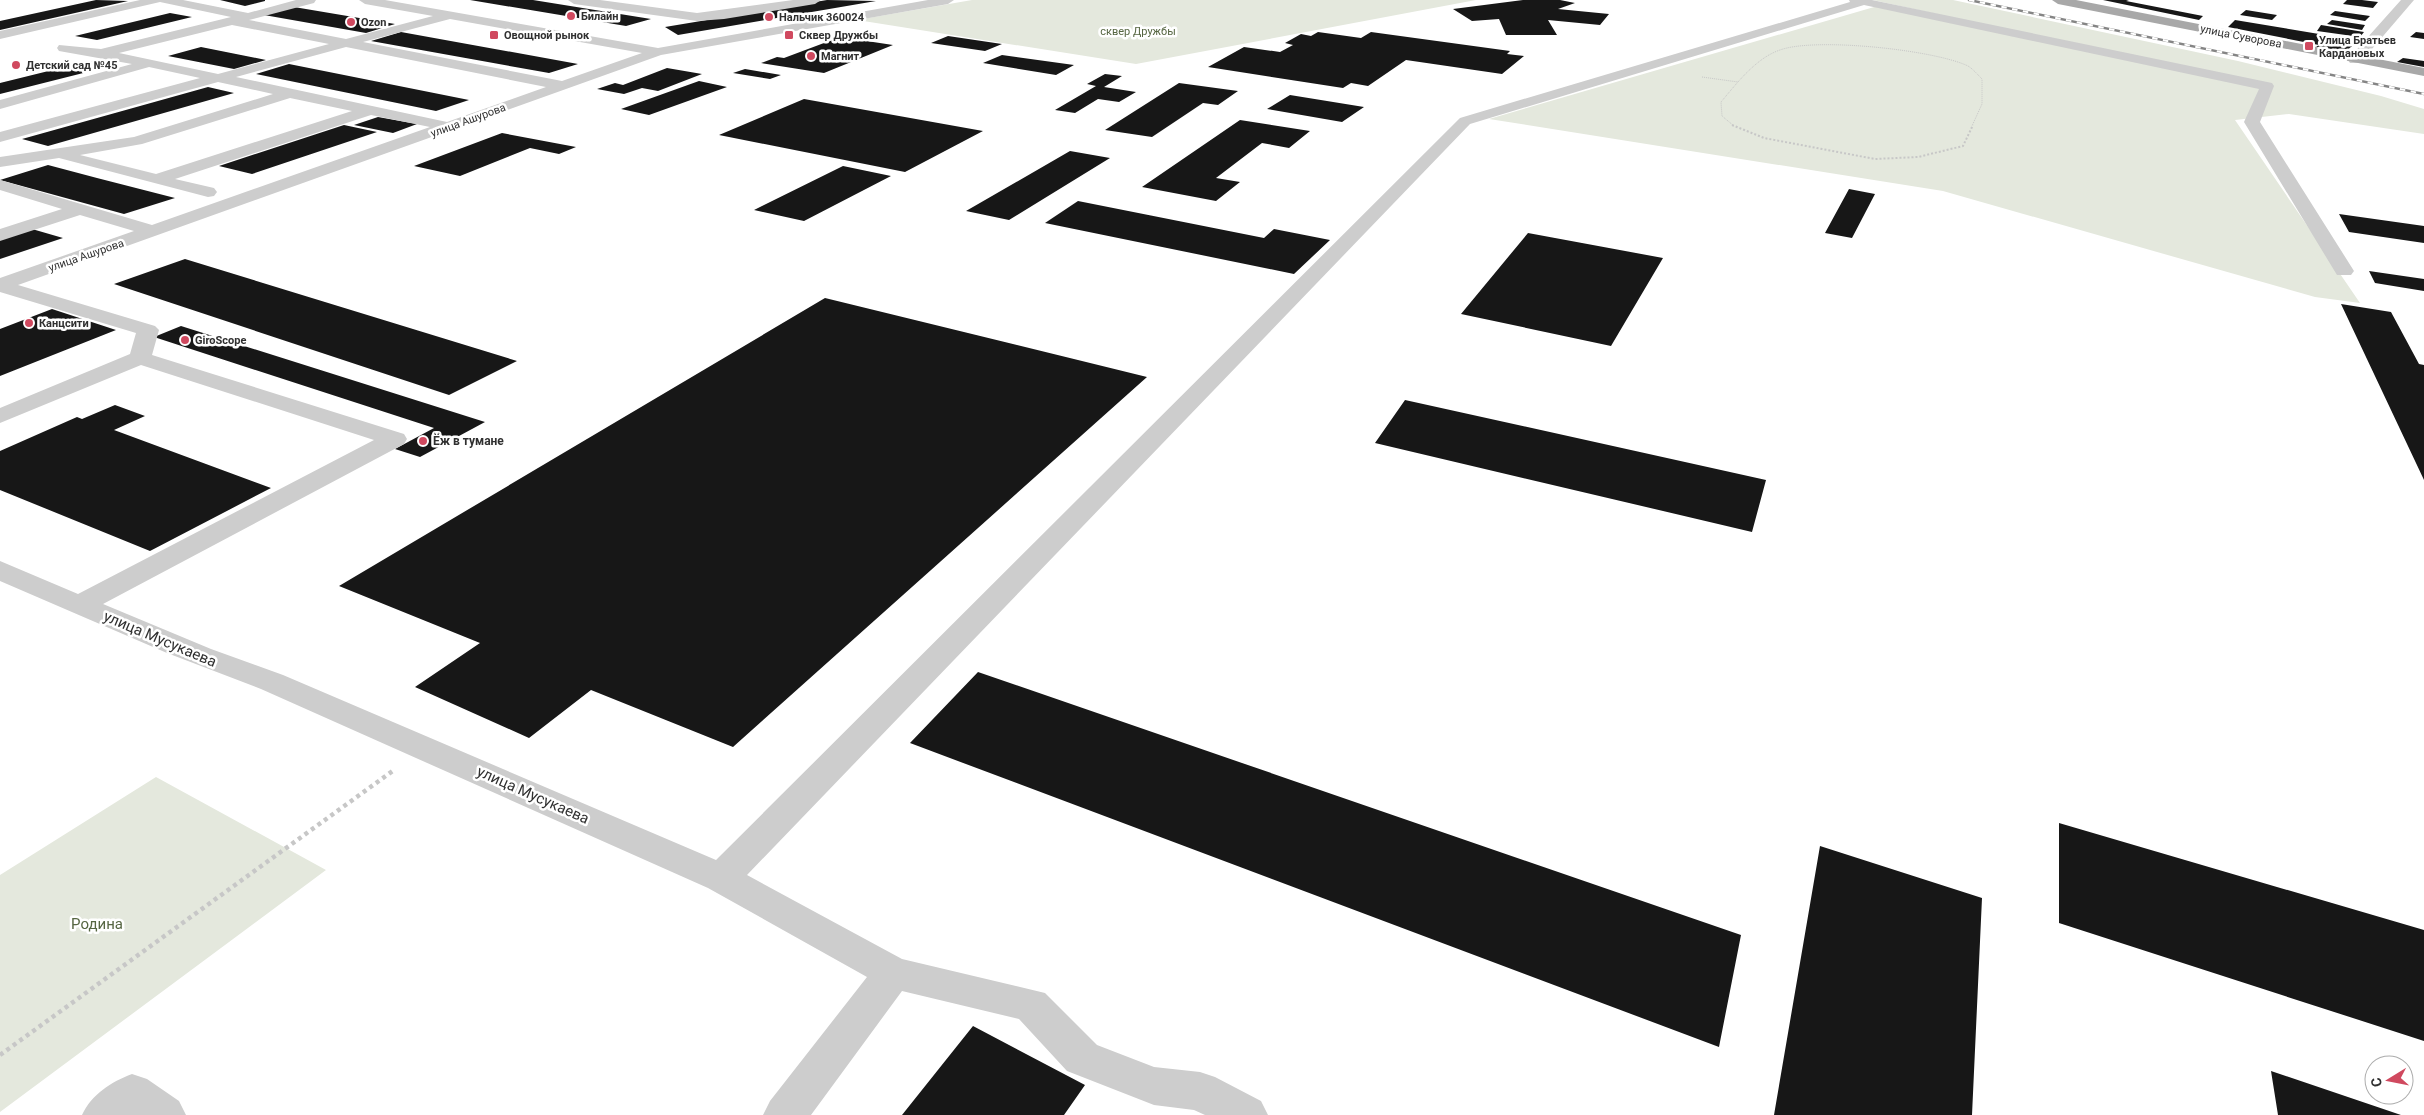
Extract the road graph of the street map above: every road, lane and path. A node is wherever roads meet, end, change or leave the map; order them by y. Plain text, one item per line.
1 (156, 0) edge
2 (310, 0) edge
3 (365, 0) edge
4 (574, 0) edge
5 (815, 0) edge
6 (948, 0) edge
7 (2058, 0) edge
8 (931, 1) edge
9 (1859, 1) edge
10 (2405, 4) edge
11 (164, 6) edge
12 (2416, 11) dead end
13 (453, 14) junction
14 (248, 17) junction
15 (233, 21) junction
16 (0, 35) edge
17 (350, 42) junction
18 (64, 48) dead end
19 (658, 52) junction
20 (101, 53) junction
21 (2355, 60) junction
22 (150, 63) junction
23 (2424, 72) edge
24 (218, 78) junction
25 (565, 86) junction
26 (292, 93) junction
27 (1721, 102) joint
28 (0, 105) edge
29 (371, 110) junction
30 (450, 127) junction
31 (0, 137) edge
32 (53, 153) junction
33 (0, 162) edge
34 (157, 179) junction
35 (0, 185) edge
36 (208, 192) dead end
37 (80, 209) junction
38 (153, 231) junction
39 (0, 235) edge
40 (2344, 271) dead end
41 (0, 286) edge
42 (140, 358) junction
43 (0, 416) edge
44 (0, 569) edge
45 (80, 605) junction
46 (425, 747) junction
47 (720, 878) junction
48 (893, 973) junction
49 (0, 1055) edge
50 (104, 1115) edge
51 (164, 1115) edge
52 (785, 1115) edge
53 (1246, 1115) edge

1 - 16 street
2 - 14 street
3 - 13 street
4 - 5 street
6 - 8 street, улица Ашурова
7 - 21 main road, улица Суворова
8 - 19 street, улица Ашурова
9 - 40 street
9 - 47 street
10 - 12 street
10 - 21 street
11 - 14 street
13 - 17 street
13 - 19 street
14 - 15 street
15 - 17 street
15 - 20 street
17 - 24 street
17 - 25 street
18 - 20 street
19 - 25 street, улица Ашурова
20 - 22 street
21 - 23 main road, улица Суворова
22 - 24 street
22 - 28 street
24 - 26 street
24 - 31 street
25 - 30 street, улица Ашурова
26 - 29 street
26 - 32 street
27 - 27 path
29 - 30 street
29 - 34 street
30 - 38 street, улица Ашурова
32 - 33 street
32 - 34 street
34 - 36 street
35 - 37 street
37 - 38 street
37 - 39 street
38 - 41 street, улица Ашурова
41 - 42 street
42 - 43 street
42 - 45 street
44 - 45 street, улица Мусукаева
45 - 46 street, улица Мусукаева
46 - 47 street, улица Мусукаева
46 - 49 path
47 - 48 street, улица Мусукаева
48 - 52 street
48 - 53 street, улица Мусукаева
50 - 51 street

